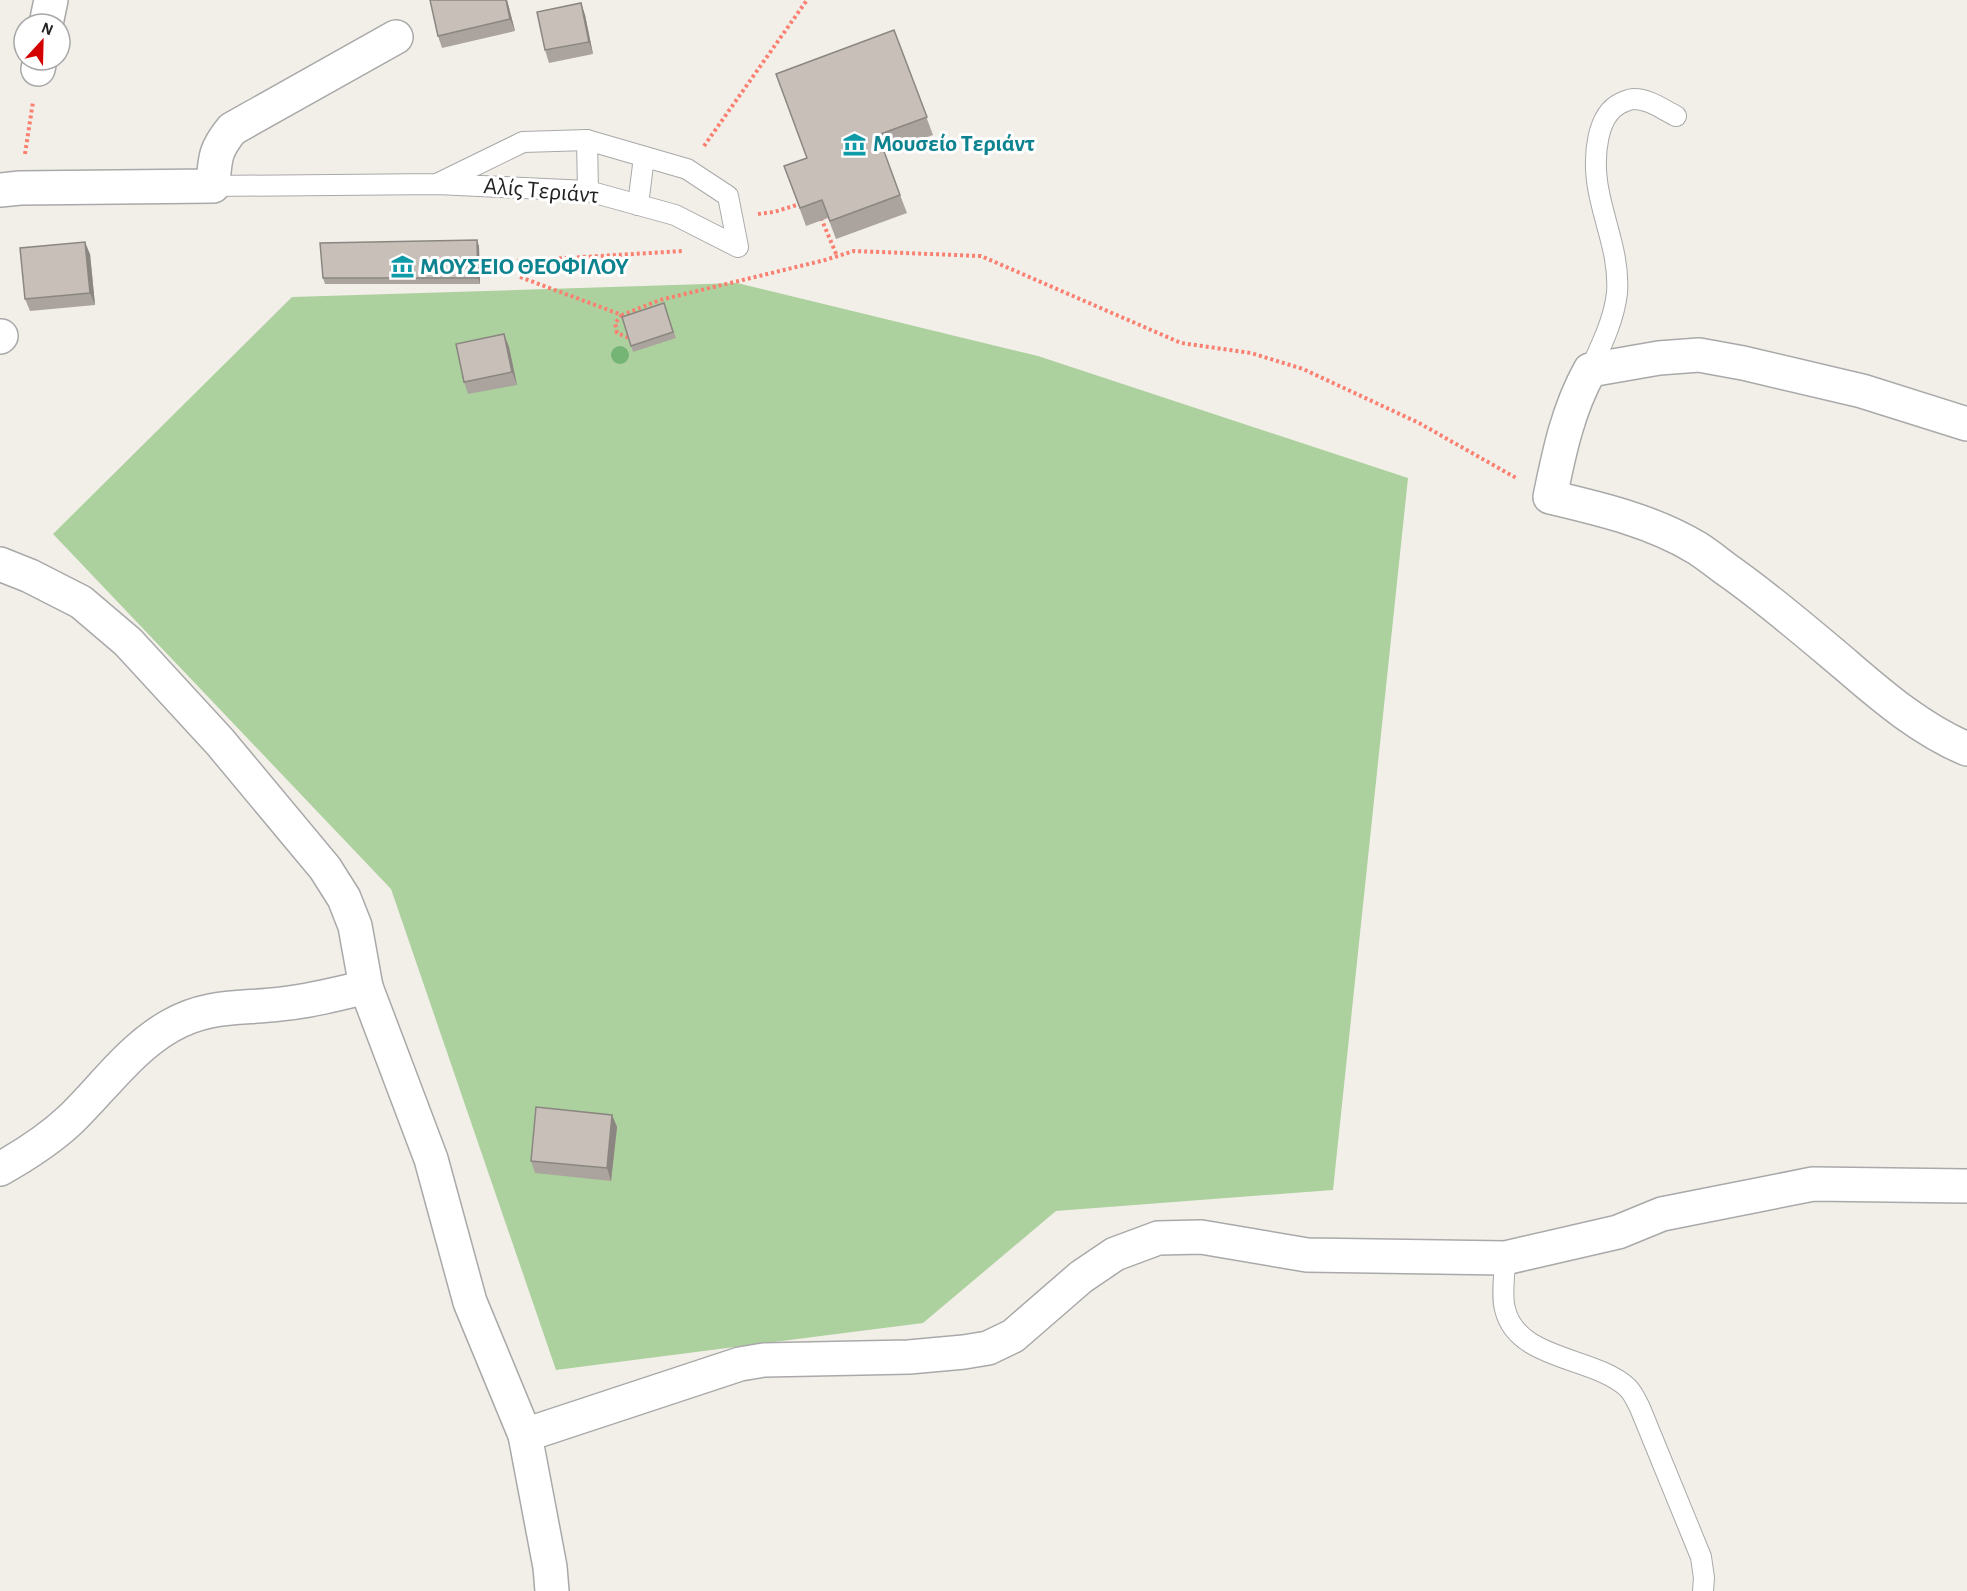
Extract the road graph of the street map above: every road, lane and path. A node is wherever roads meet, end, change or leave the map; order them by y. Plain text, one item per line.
1 (807, 0) edge
2 (396, 37) dead end
3 (37, 72) edge
4 (1676, 116) dead end
5 (587, 140) junction
6 (644, 157) junction
7 (687, 169) junction
8 (437, 184) junction
9 (213, 186) junction
10 (10, 188) edge
11 (588, 191) junction
12 (807, 202) edge
13 (638, 205) junction
14 (819, 210) edge
15 (774, 212) dead end
16 (738, 247) junction
17 (837, 256) junction
18 (517, 261) dead end
19 (520, 277) dead end
20 (622, 315) junction
21 (629, 338) edge
22 (1590, 370) junction
23 (1967, 424) edge
24 (1550, 497) junction
25 (0, 564) edge
26 (1967, 749) edge
27 (366, 987) junction
28 (0, 1169) edge
29 (1967, 1186) edge
30 (1505, 1258) junction
31 (525, 1435) junction
32 (552, 1591) edge
33 (1702, 1591) edge

1 - 7 path
2 - 9 street
3 - 10 path
4 - 22 lane
5 - 6 lane, Αλίς Τεριάντ
5 - 8 lane, Αλίς Τεριάντ
5 - 11 lane
6 - 7 lane, Αλίς Τεριάντ
6 - 13 lane
7 - 16 lane, Αλίς Τεριάντ
8 - 9 lane, Αλίς Τεριάντ
8 - 11 lane, Αλίς Τεριάντ
9 - 10 street, Αλίς Τεριάντ
11 - 13 lane, Αλίς Τεριάντ
12 - 15 path
13 - 16 lane, Αλίς Τεριάντ
14 - 17 path
16 - 18 path
17 - 20 path
17 - 24 path
19 - 20 path
20 - 21 path
22 - 23 street
22 - 24 street
24 - 26 street
25 - 27 street
27 - 28 street
27 - 31 street
29 - 30 street
30 - 31 street
30 - 33 lane
31 - 32 street

